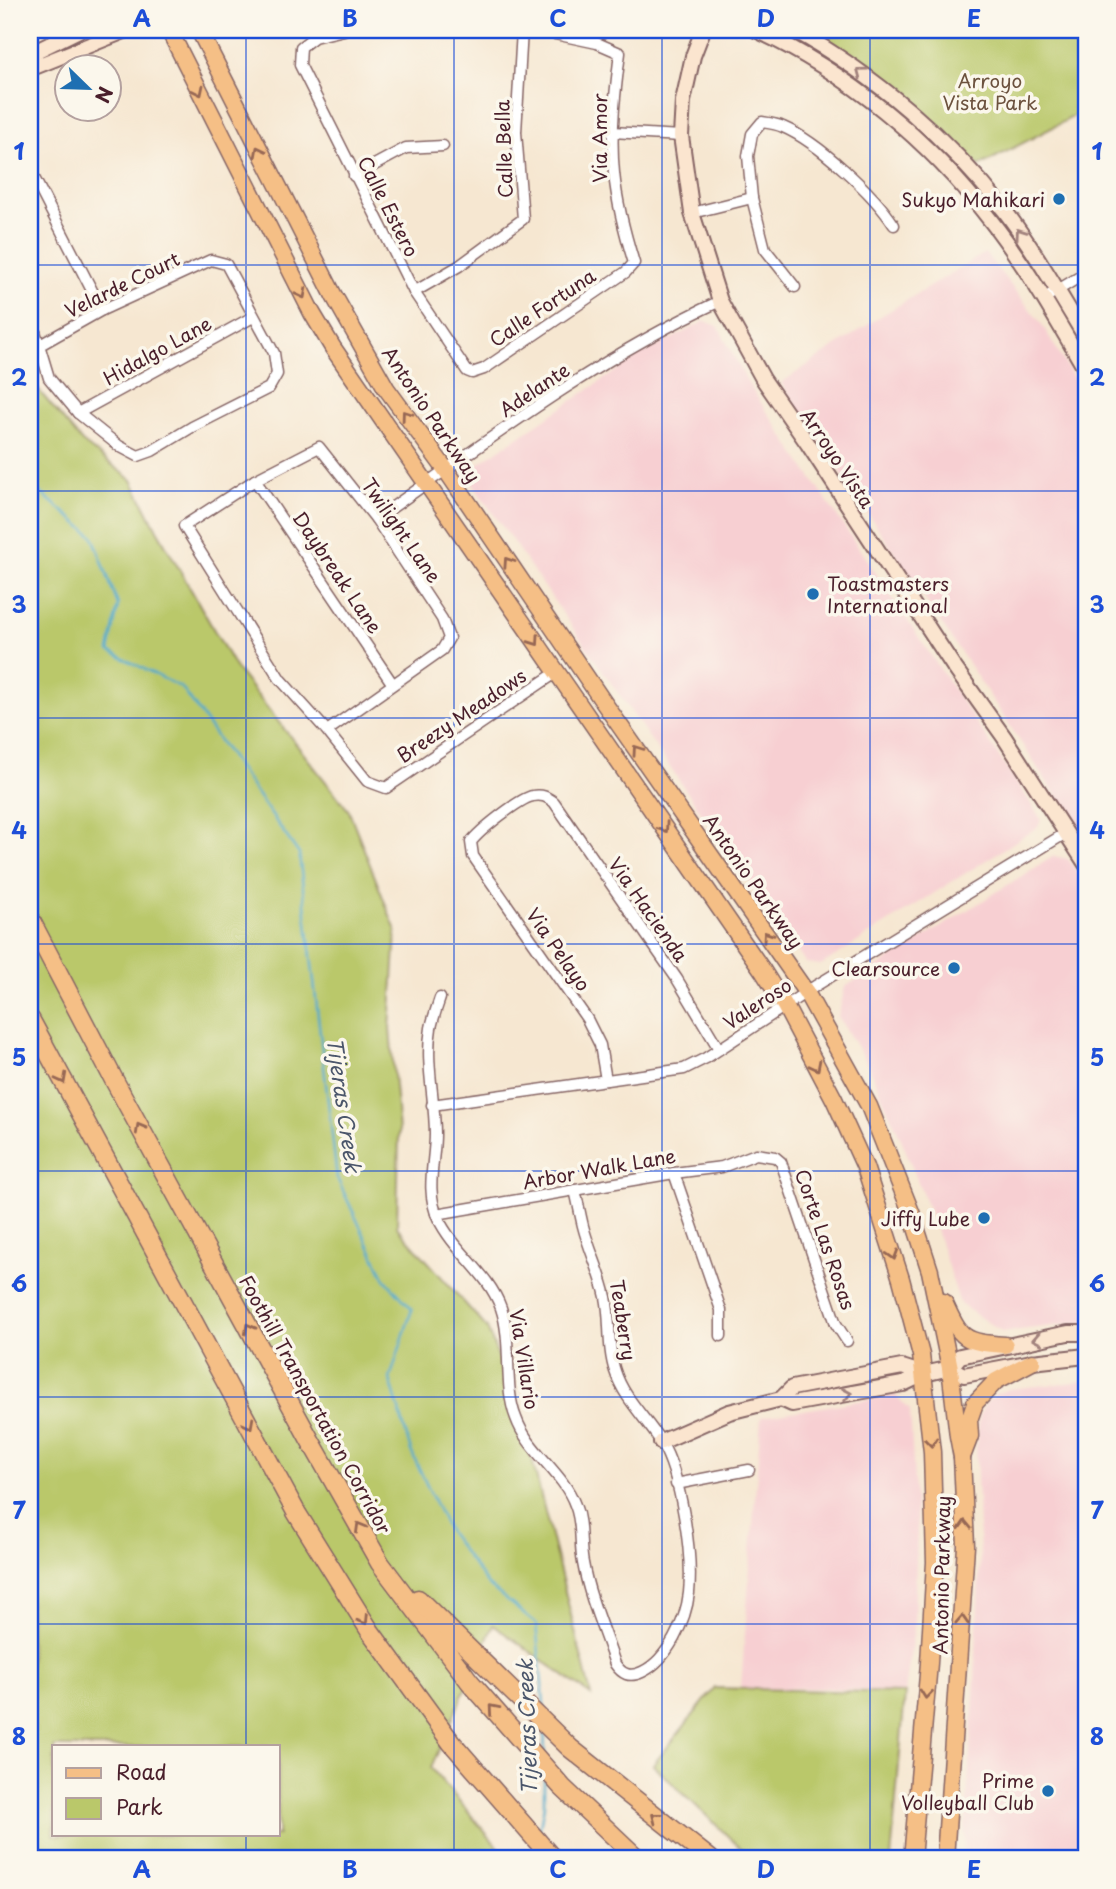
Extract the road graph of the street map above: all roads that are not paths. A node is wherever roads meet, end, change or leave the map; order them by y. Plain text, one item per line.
1 (79, 30) edge
2 (127, 30) edge
3 (169, 30) edge
4 (199, 30) edge
5 (344, 30) edge
6 (522, 30) edge
7 (536, 30) edge
8 (703, 30) edge
9 (756, 30) edge
10 (794, 30) edge
11 (30, 54) edge
12 (30, 65) edge
13 (612, 131) junction
14 (681, 136) junction
15 (443, 146) dead end
16 (30, 170) edge
17 (354, 176) junction
18 (752, 198) junction
19 (692, 213) junction
20 (894, 225) dead end
21 (634, 263) joint
22 (1086, 273) edge
23 (795, 287) dead end
24 (1058, 290) junction
25 (414, 292) junction
26 (1043, 299) junction
27 (720, 301) junction
28 (102, 310) junction
29 (30, 315) edge
30 (253, 317) junction
31 (1086, 338) edge
32 (40, 345) junction
33 (1086, 370) edge
34 (467, 371) joint
35 (78, 413) junction
36 (446, 470) junction
37 (255, 480) junction
38 (426, 484) junction
39 (376, 519) junction
40 (557, 672) junction
41 (392, 683) junction
42 (327, 731) junction
43 (1066, 833) junction
44 (471, 842) joint
45 (1086, 864) edge
46 (30, 919) edge
47 (806, 992) junction
48 (440, 998) dead end
49 (785, 1006) junction
50 (30, 1019) edge
51 (719, 1049) junction
52 (606, 1080) junction
53 (432, 1105) junction
54 (767, 1154) joint
55 (674, 1173) junction
56 (575, 1190) junction
57 (436, 1214) junction
58 (930, 1271) junction
59 (1086, 1334) edge
60 (721, 1336) dead end
61 (847, 1341) dead end
62 (1005, 1345) junction
63 (1086, 1356) edge
64 (1032, 1362) junction
65 (950, 1368) junction
66 (924, 1374) junction
67 (661, 1442) junction
68 (962, 1457) junction
69 (749, 1470) dead end
70 (676, 1484) junction
71 (380, 1563) junction
72 (627, 1675) joint
73 (450, 1742) junction
74 (536, 1859) edge
75 (553, 1859) edge
76 (638, 1859) edge
77 (710, 1859) edge
78 (912, 1859) edge
79 (945, 1859) edge

1 - 11 main road
2 - 12 main road
3 -> 38 main road, Antonio Parkway
36 -> 4 main road, Antonio Parkway
5 - 17 street, Calle Estero
6 - 25 street, Calle Bella
7 - 13 street, Via Amor
8 - 14 main road, Arroyo Vista
9 - 26 main road
24 -> 10 main road
13 - 14 street
13 - 21 street, Via Amor
14 - 19 main road, Arroyo Vista
15 - 17 street
16 - 28 street
17 - 25 street, Calle Estero
18 - 19 street
18 - 20 street
18 - 23 street
19 - 27 main road, Arroyo Vista
21 - 34 street, Calle Fortuna
22 - 24 street
24 - 26 street
24 - 31 main road
25 - 34 street, Calle Estero
26 - 33 main road
27 - 36 street, Adelante
27 - 43 main road, Arroyo Vista
28 - 30 street, Velarde Court
28 - 32 street, Velarde Court
29 - 32 street
30 - 35 street, Hidalgo Lane
30 - 35 street
32 - 35 street
36 - 38 street, Adelante
47 -> 36 main road, Antonio Parkway
37 - 39 street, Twilight Lane
37 - 41 street, Daybreak Lane
37 - 42 street
38 - 39 street, Adelante
38 -> 40 main road, Antonio Parkway
39 - 41 street, Twilight Lane
40 - 42 street, Breezy Meadows
40 -> 49 main road, Antonio Parkway
41 - 42 street
43 - 45 main road, Arroyo Vista
43 - 47 street, Valeroso
44 - 51 street, Via Hacienda
44 - 52 street, Via Pelayo
71 -> 46 highway, Foothill Transportation Corridor
47 - 49 street, Valeroso
47 - 58 main road, Antonio Parkway
48 - 53 street, Via Villario
49 - 51 street, Valeroso
49 -> 66 main road, Antonio Parkway
50 -> 73 highway
51 - 52 street, Valeroso
52 - 53 street, Valeroso
53 - 57 street, Via Villario
54 - 55 street, Arbor Walk Lane
54 - 61 street, Corte Las Rosas
55 - 56 street, Arbor Walk Lane
55 - 60 street
56 - 57 street, Arbor Walk Lane
56 - 67 street, Teaberry
57 - 72 street, Via Villario
58 - 62 main road
58 - 65 main road, Antonio Parkway
59 -> 62 main road
62 - 65 main road
63 - 64 main road
64 - 65 main road
64 - 68 main road
65 - 66 main road
65 - 68 main road, Antonio Parkway
66 - 67 main road
66 -> 78 main road, Antonio Parkway
67 - 70 street, Teaberry
79 -> 68 main road, Antonio Parkway
69 - 70 street
70 - 72 street, Teaberry
76 -> 71 highway, Foothill Transportation Corridor
77 -> 71 highway
73 - 74 highway
73 - 75 highway

